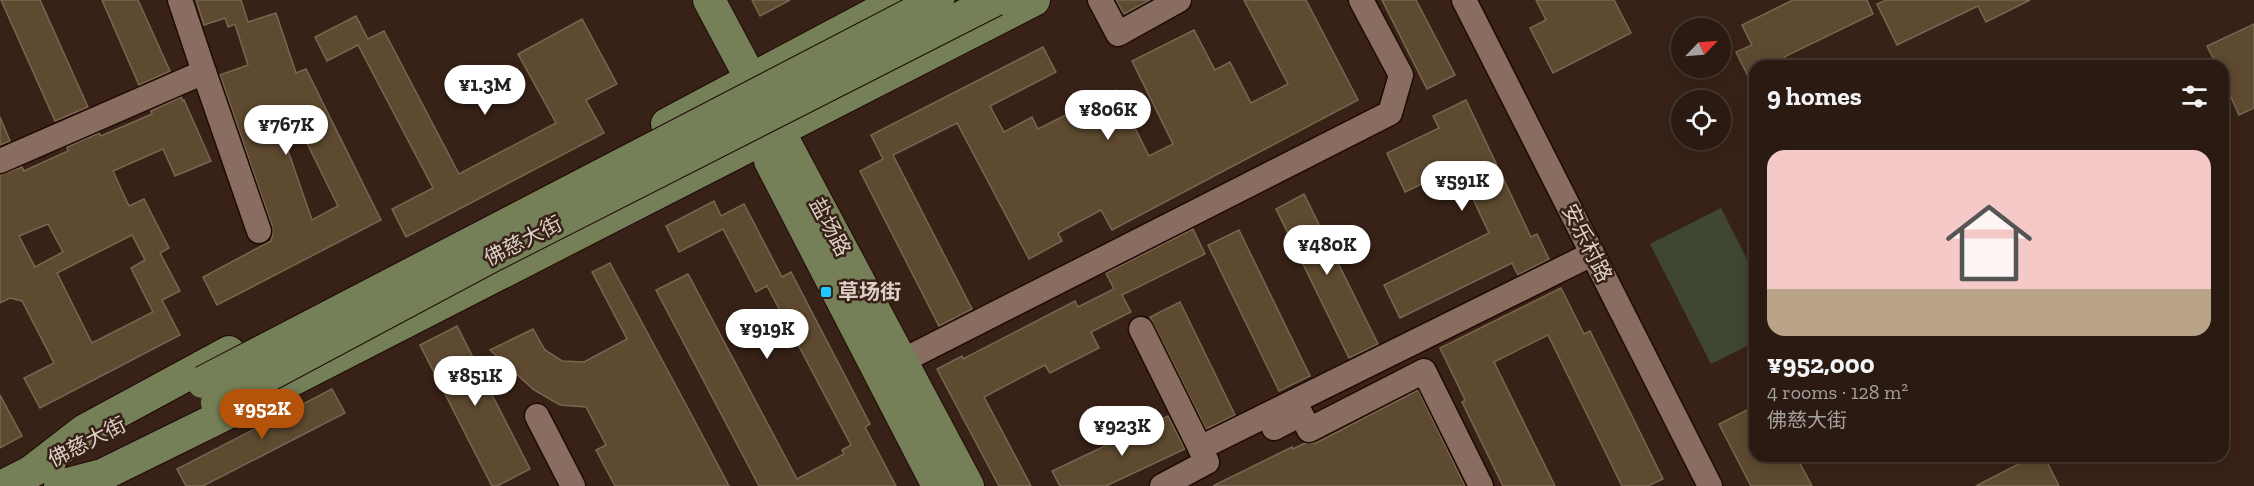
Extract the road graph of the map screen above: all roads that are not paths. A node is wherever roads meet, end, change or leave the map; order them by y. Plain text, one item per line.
1 (180, 0) edge
2 (687, 0) edge
3 (709, 0) edge
4 (900, 0) edge
5 (938, 0) edge
6 (995, 0) edge
7 (1034, 0) edge
8 (1100, 0) edge
9 (1179, 0) edge
10 (1361, 0) edge
11 (1464, 0) edge
12 (204, 72) junction
13 (741, 83) junction
14 (769, 135) junction
15 (0, 161) edge
16 (259, 231) dead end
17 (1592, 254) junction
18 (1141, 329) dead end
19 (902, 361) junction
20 (210, 393) junction
21 (537, 416) dead end
22 (1204, 455) junction
23 (43, 478) edge
24 (3, 486) edge
25 (60, 486) edge
26 (573, 486) edge
27 (938, 486) edge
28 (968, 486) edge
29 (1162, 486) edge
30 (1480, 486) edge
31 (1710, 486) edge

1 - 12 street
2 - 13 main road, 盐场路
3 - 13 main road, 盐场路
4 - 13 main road
5 - 20 main road, 佛慈大街, bridge
6 - 20 main road, 佛慈大街, bridge
7 - 14 main road
8 - 9 street
10 - 19 street
11 - 17 street, 安乐村路
12 - 15 street
12 - 16 street
13 - 14 main road, 盐场路
13 - 23 main road
14 - 19 main road, 盐场路
14 - 25 main road
14 - 27 main road, 盐场路
17 - 22 street
17 - 31 street, 安乐村路
18 - 22 street
19 - 28 main road, 盐场路
20 - 23 main road, 佛慈大街
21 - 26 street
22 - 29 street
22 - 30 street
23 - 24 main road, 佛慈大街

